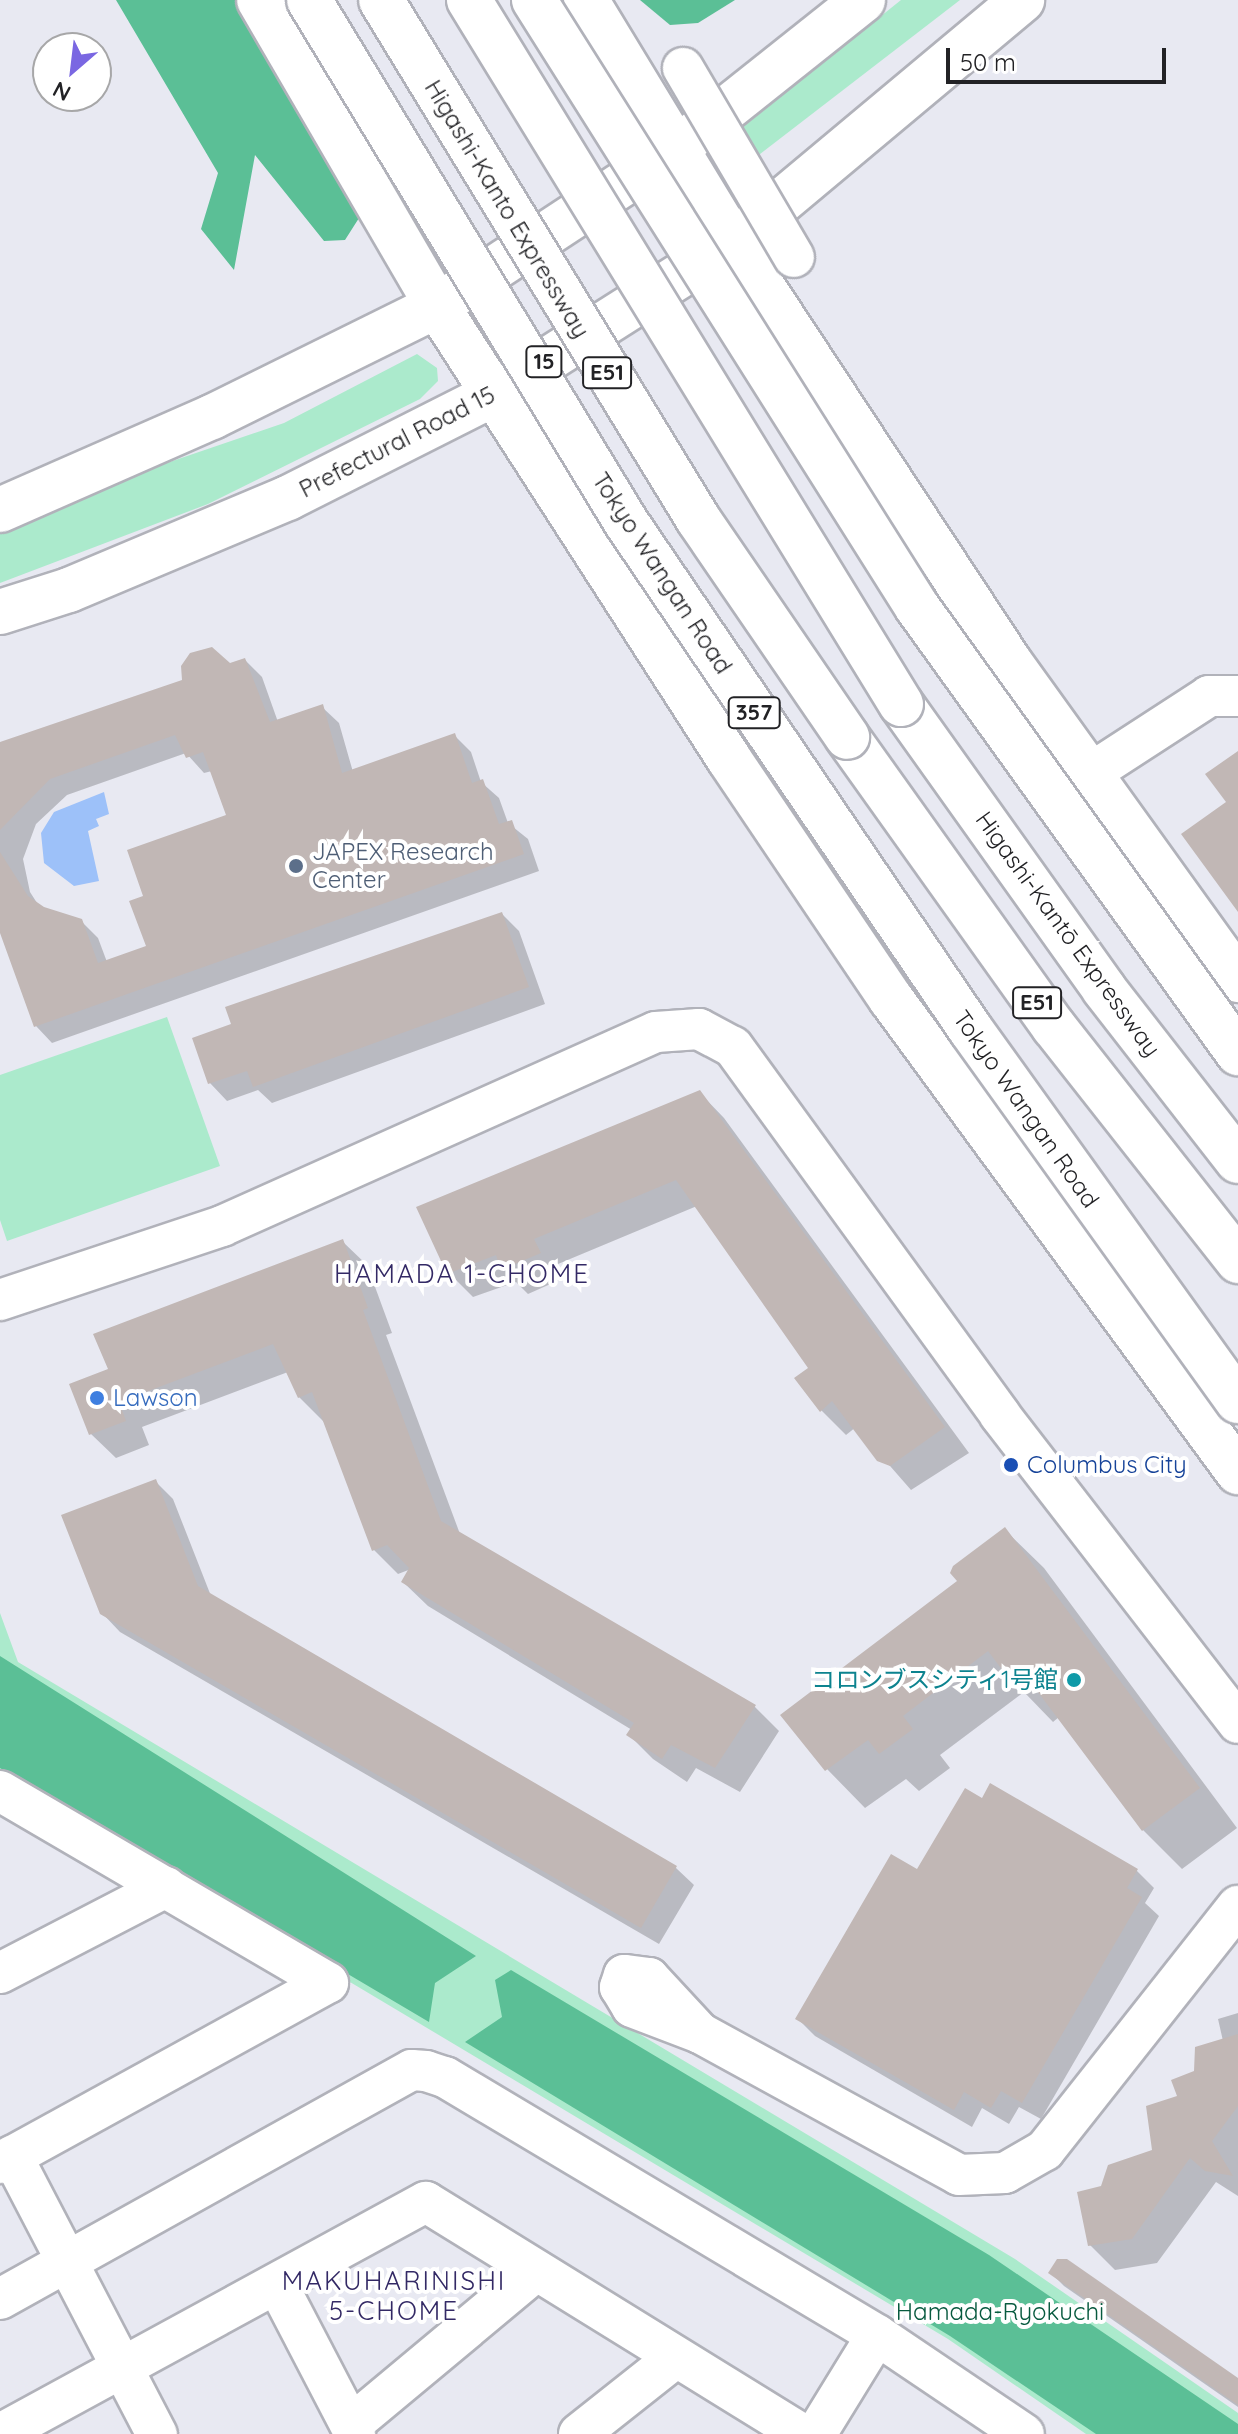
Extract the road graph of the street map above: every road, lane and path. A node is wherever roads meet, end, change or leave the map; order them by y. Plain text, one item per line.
1 (259, 0) edge
2 (309, 0) edge
3 (381, 0) edge
4 (469, 0) edge
5 (534, 0) edge
6 (586, 0) edge
7 (863, 0) edge
8 (1022, 0) edge
9 (683, 68) dead end
10 (676, 149) junction
11 (733, 242) junction
12 (794, 257) dead end
13 (437, 306) junction
14 (492, 395) junction
15 (0, 510) edge
16 (0, 612) edge
17 (1238, 696) edge
18 (1086, 776) junction
19 (1238, 980) edge
20 (1238, 1053) edge
21 (1238, 1161) edge
22 (1238, 1261) edge
23 (0, 1300) edge
24 (1238, 1401) edge
25 (1238, 1472) edge
26 (1238, 1723) edge
27 (1, 1792) edge
28 (166, 1887) junction
29 (1238, 1906) edge
30 (0, 1973) edge
31 (700, 2033) dead end
32 (6, 2160) edge
33 (68, 2261) junction
34 (536, 2271) junction
35 (277, 2284) junction
36 (0, 2299) edge
37 (877, 2335) junction
38 (675, 2358) junction
39 (123, 2368) junction
40 (353, 2430) edge
41 (0, 2434) edge
42 (157, 2434) edge
43 (579, 2434) edge
44 (801, 2434) edge
45 (816, 2434) edge
46 (1024, 2434) edge

1 - 13 main road
2 - 24 main road, Tokyo Wangan Road / 357, bridge
3 - 22 main road, Higashi-Kanto Expressway / E51, bridge
4 - 21 main road, E51, bridge
5 - 20 main road, bridge
6 - 10 main road
7 - 10 main road
8 - 11 main road, Prefectural Road 15 / 15
9 - 12 street, bridge
10 - 11 main road
10 - 13 main road
11 - 14 main road, Prefectural Road 15 / 15
11 - 18 main road
13 - 14 main road
13 - 15 main road
14 - 16 main road, Prefectural Road 15 / 15
14 - 25 main road
17 - 18 street
18 - 19 main road
23 - 26 street
27 - 28 street
28 - 30 street
28 - 32 street
29 - 31 street
32 - 33 street
33 - 36 street
33 - 37 street
33 - 39 street
34 - 35 street
34 - 38 street
34 - 40 street
35 - 39 street
35 - 40 street
37 - 45 street
37 - 46 street
38 - 43 street
38 - 44 street
39 - 41 street
39 - 42 street

